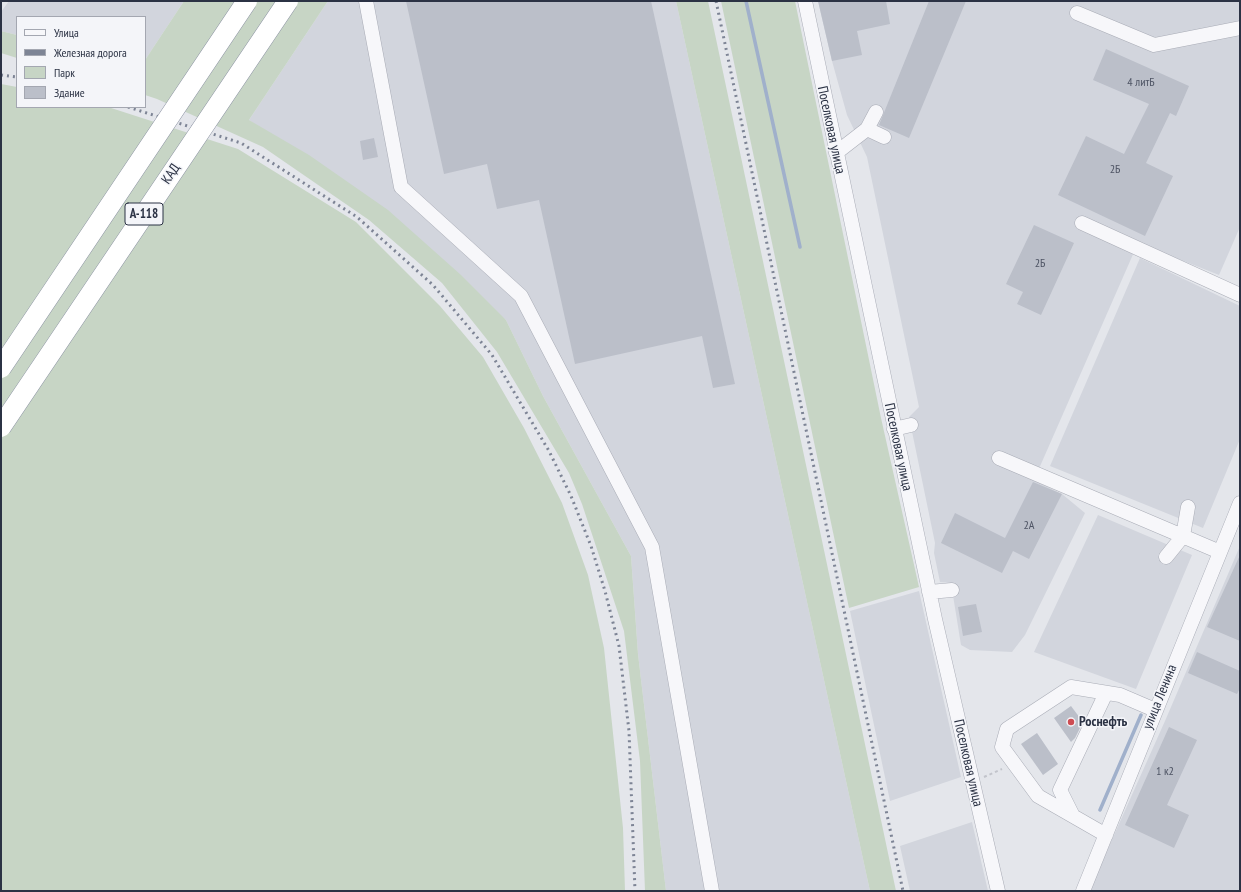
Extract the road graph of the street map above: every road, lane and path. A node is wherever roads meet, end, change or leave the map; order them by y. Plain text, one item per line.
1 (247, 1) edge
2 (288, 1) edge
3 (366, 1) edge
4 (805, 1) edge
5 (1077, 13) dead end
6 (1240, 28) edge
7 (876, 112) dead end
8 (867, 129) junction
9 (884, 137) dead end
10 (836, 152) junction
11 (1082, 223) dead end
12 (1240, 295) edge
13 (1, 368) edge
14 (911, 425) dead end
15 (1, 427) edge
16 (894, 429) junction
17 (999, 458) dead end
18 (1240, 503) edge
19 (1188, 507) dead end
20 (1183, 536) junction
21 (1220, 552) junction
22 (1166, 557) dead end
23 (952, 590) dead end
24 (929, 592) junction
25 (1106, 693) junction
26 (1155, 710) junction
27 (1014, 764) junction
28 (972, 783) junction
29 (1072, 814) junction
30 (1106, 835) junction
31 (712, 891) edge
32 (998, 891) edge
33 (1083, 891) edge

1 - 13 highway, А-118, bridge
2 - 15 highway, КАД / А-118, bridge
3 - 31 street
4 - 10 street, Поселковая улица
5 - 6 street
7 - 8 street
8 - 9 street
8 - 10 street
10 - 16 street, Поселковая улица
11 - 12 street
14 - 16 street
16 - 24 street, Поселковая улица
17 - 20 street
18 - 21 street, улица Ленина
19 - 20 street
20 - 21 street
20 - 22 street
21 - 26 street, улица Ленина
23 - 24 street
24 - 28 street, Поселковая улица
25 - 26 street
25 - 27 street
25 - 29 street
26 - 30 street, улица Ленина
27 - 28 path
27 - 29 street
28 - 32 street, Поселковая улица
29 - 30 street
30 - 33 street, улица Ленина

